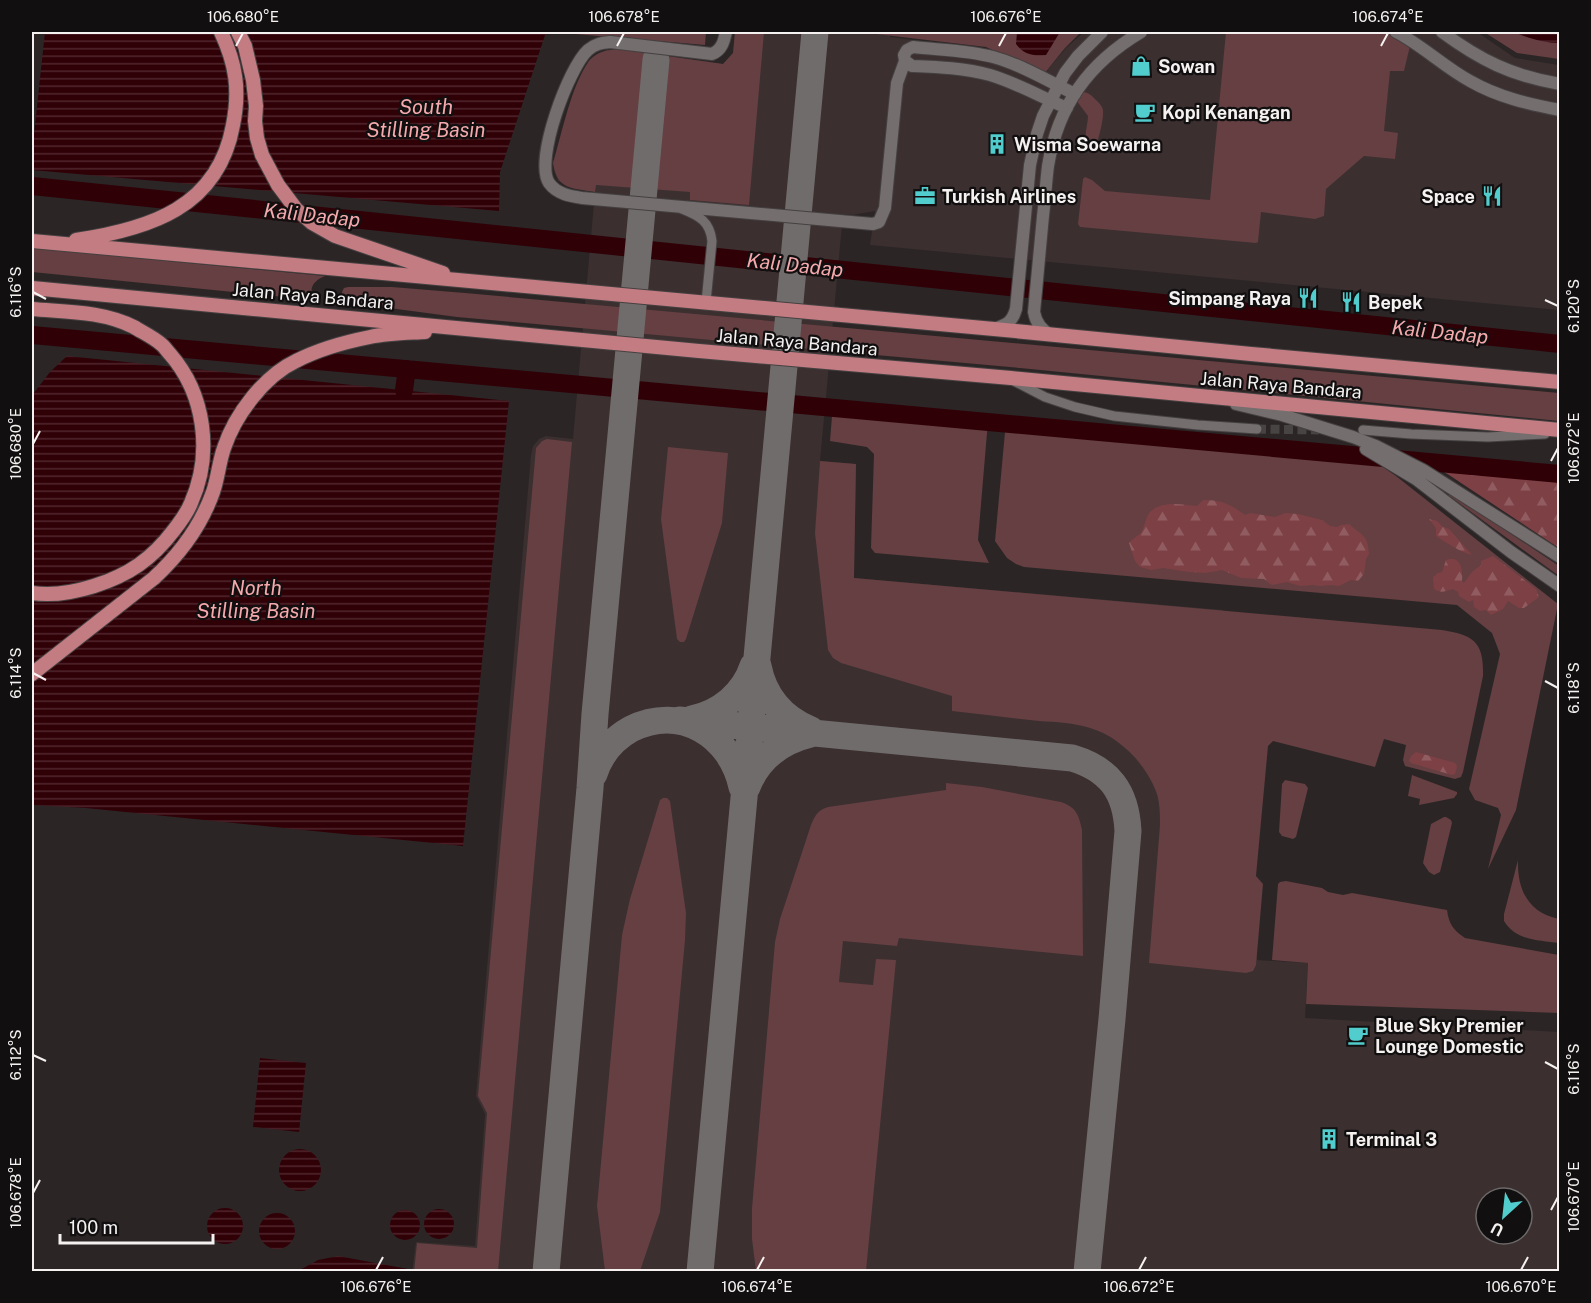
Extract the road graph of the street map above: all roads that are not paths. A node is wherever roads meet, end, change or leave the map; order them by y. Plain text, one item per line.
1 (221, 32) edge
2 (238, 32) edge
3 (726, 32) edge
4 (1102, 32) edge
5 (1142, 32) edge
6 (1396, 32) edge
7 (1442, 32) edge
8 (905, 61) junction
9 (1560, 84) edge
10 (1058, 86) junction
11 (1075, 94) junction
12 (1051, 101) junction
13 (1066, 108) junction
14 (1560, 110) edge
15 (674, 206) junction
16 (34, 241) edge
17 (53, 243) junction
18 (465, 281) junction
19 (33, 288) edge
20 (706, 302) junction
21 (32, 309) edge
22 (994, 328) junction
23 (463, 329) junction
24 (1051, 335) junction
25 (1008, 378) junction
26 (1560, 382) edge
27 (1209, 397) junction
28 (1316, 426) junction
29 (1257, 429) tunnel mouth
30 (1363, 430) dead end
31 (1560, 431) edge
32 (1560, 557) edge
33 (1560, 586) edge
34 (32, 592) edge
35 (32, 674) edge

1 - 17 main road
2 - 18 main road
3 - 15 street
4 - 10 street
5 - 11 street
6 - 14 street
7 - 9 street
8 - 10 street
8 - 12 street
8 - 15 street
10 - 11 street
10 - 12 street
11 - 13 street
12 - 13 street
12 - 22 street
13 - 24 street
15 - 20 street
16 - 17 main road, Jalan Raya Bandara
17 - 18 main road, Jalan Raya Bandara
18 - 20 main road, Jalan Raya Bandara
19 - 23 main road, Jalan Raya Bandara
20 - 22 main road, Jalan Raya Bandara
21 - 34 main road
22 - 24 main road, Jalan Raya Bandara
23 - 25 main road, Jalan Raya Bandara
23 - 35 main road
24 - 26 main road, Jalan Raya Bandara
25 - 27 main road, Jalan Raya Bandara
25 - 29 street
27 - 28 street
27 - 31 main road, Jalan Raya Bandara
28 - 32 street
28 - 33 street
30 - 31 street

